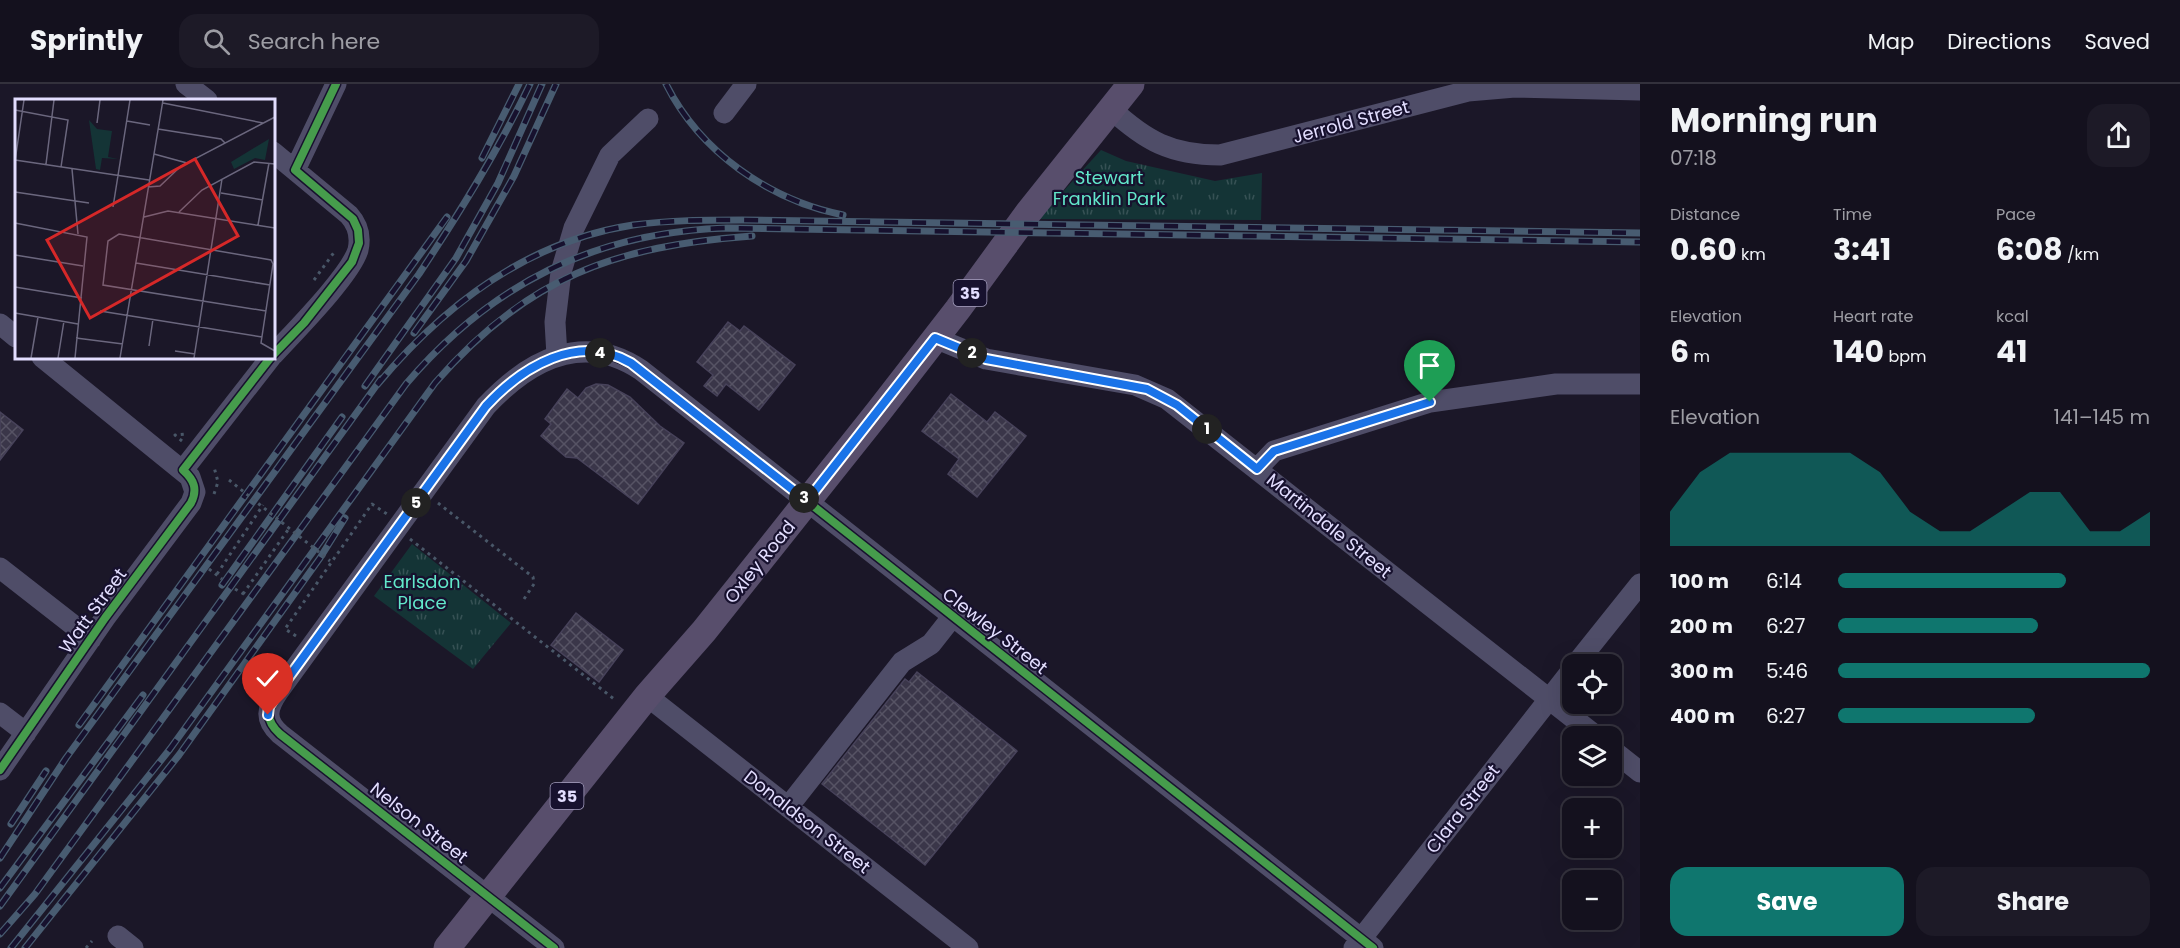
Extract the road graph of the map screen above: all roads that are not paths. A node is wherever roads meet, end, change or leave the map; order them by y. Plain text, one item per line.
1 (186, 84) edge
2 (336, 84) edge
3 (746, 84) edge
4 (1131, 84) edge
5 (1556, 86) edge
6 (1640, 90) edge
7 (206, 99) edge
8 (1111, 109) junction
9 (724, 113) dead end
10 (648, 119) dead end
11 (274, 153) edge
12 (295, 170) junction
13 (0, 324) edge
14 (15, 336) edge
15 (935, 338) junction
16 (274, 354) edge
17 (557, 356) junction
18 (43, 358) edge
19 (270, 358) edge
20 (1640, 384) edge
21 (1257, 469) junction
22 (183, 470) junction
23 (807, 501) junction
24 (0, 568) edge
25 (1640, 584) edge
26 (953, 616) junction
27 (91, 639) junction
28 (1584, 654) edge
29 (1562, 683) edge
30 (647, 696) junction
31 (1549, 699) junction
32 (0, 713) edge
33 (1583, 726) edge
34 (26, 733) junction
35 (1622, 757) edge
36 (0, 770) edge
37 (1640, 772) edge
38 (788, 807) junction
39 (488, 896) junction
40 (1363, 945) edge
41 (447, 948) edge
42 (554, 948) edge
43 (968, 948) edge

1 - 7 street
2 - 12 street
3 - 9 street
4 - 8 main road, Oxley Road / 35
5 - 6 street, Jerrold Street
5 - 8 street, Jerrold Street
8 - 15 main road, Oxley Road / 35
10 - 17 street
11 - 12 street
12 - 16 street
13 - 14 street
15 - 21 street, Martindale Street
15 - 23 main road, Oxley Road / 35
17 - 23 street, Clewley Street
17 - 39 street, Nelson Street
18 - 22 street
19 - 22 street
20 - 21 street
21 - 31 street, Martindale Street
22 - 27 street, Watt Street
23 - 26 street, Clewley Street
23 - 30 main road, Oxley Road / 35
24 - 27 street
25 - 28 street
26 - 38 street
26 - 40 street, Clewley Street
27 - 34 street, Watt Street
29 - 31 street, Clara Street
30 - 38 street, Donaldson Street
30 - 39 main road, Oxley Road / 35
31 - 33 street, Martindale Street
31 - 40 street, Clara Street
32 - 34 street
34 - 36 street, Watt Street
35 - 37 street
38 - 43 street, Donaldson Street
39 - 41 main road, Oxley Road / 35
39 - 42 street, Nelson Street

